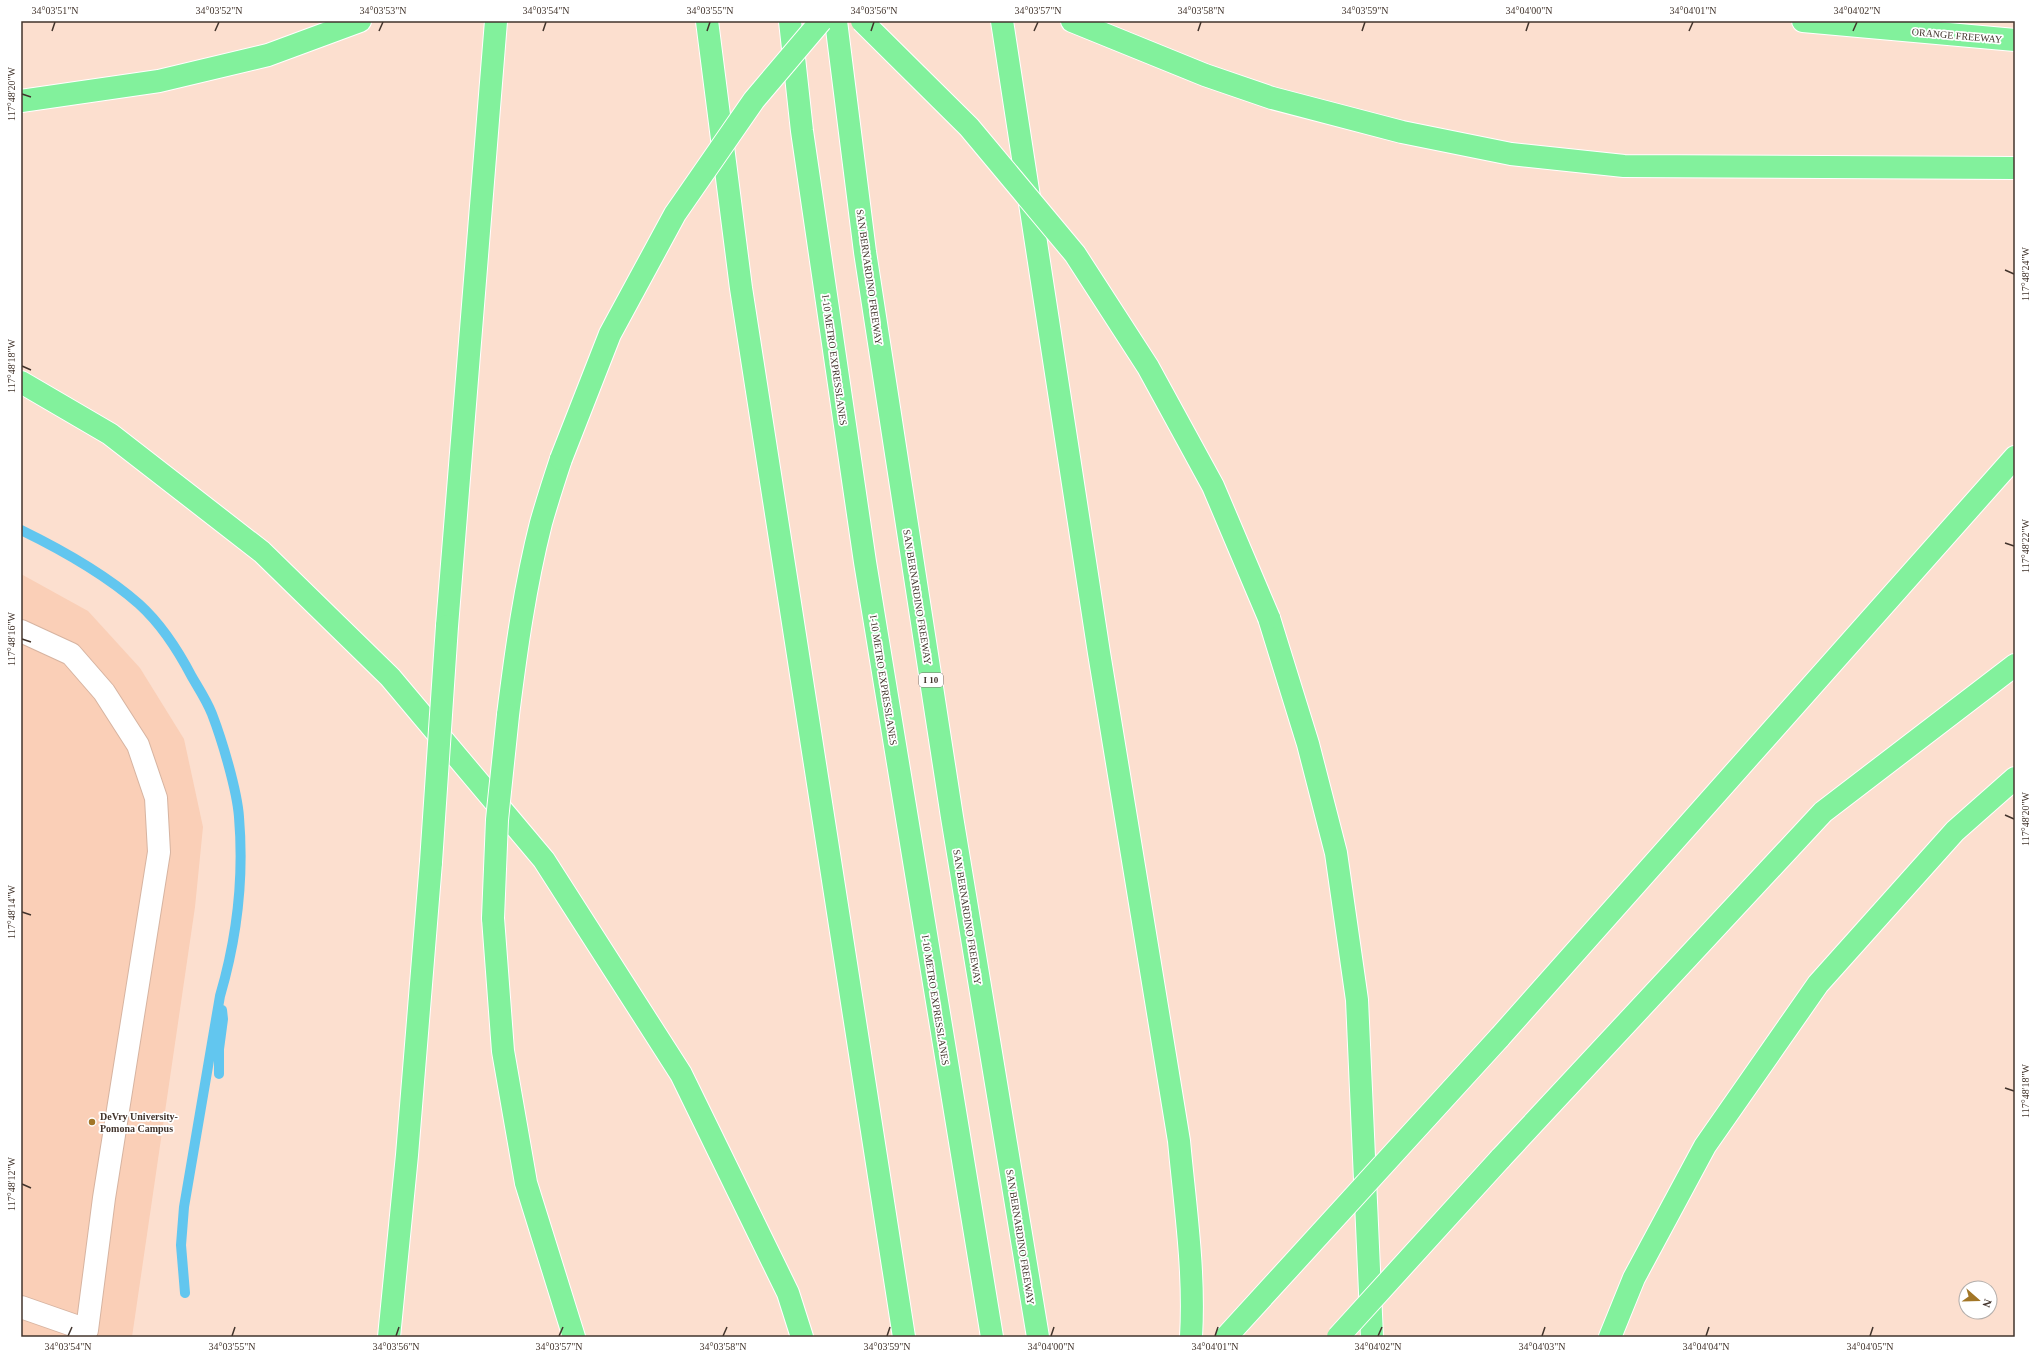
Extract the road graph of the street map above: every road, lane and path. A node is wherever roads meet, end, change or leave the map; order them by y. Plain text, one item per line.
1 (360, 21) edge
2 (496, 21) edge
3 (707, 21) edge
4 (790, 21) edge
5 (821, 21) edge
6 (836, 21) edge
7 (862, 21) edge
8 (1002, 21) edge
9 (1072, 21) edge
10 (1803, 21) edge
11 (2015, 40) edge
12 (21, 101) edge
13 (2015, 168) edge
14 (21, 382) edge
15 (2015, 457) edge
16 (21, 631) edge
17 (2015, 665) edge
18 (2015, 778) edge
19 (21, 1307) edge
20 (389, 1337) edge
21 (574, 1337) edge
22 (802, 1337) edge
23 (904, 1337) edge
24 (992, 1337) edge
25 (1038, 1337) edge
26 (1191, 1337) edge
27 (1226, 1337) edge
28 (1338, 1337) edge
29 (1372, 1337) edge
30 (1610, 1337) edge

1 - 12 highway
2 - 20 highway, bridge
3 - 23 highway
4 - 24 highway, I-10 METRO EXPRESSLANES
5 - 21 highway, bridge
6 - 25 highway, SAN BERNARDINO FREEWAY / I 10
7 - 29 highway, bridge
8 - 26 highway
9 - 13 highway
10 - 11 highway, ORANGE FREEWAY
14 - 22 highway
15 - 27 highway, bridge
16 - 19 lane
17 - 28 highway, bridge
18 - 30 highway

